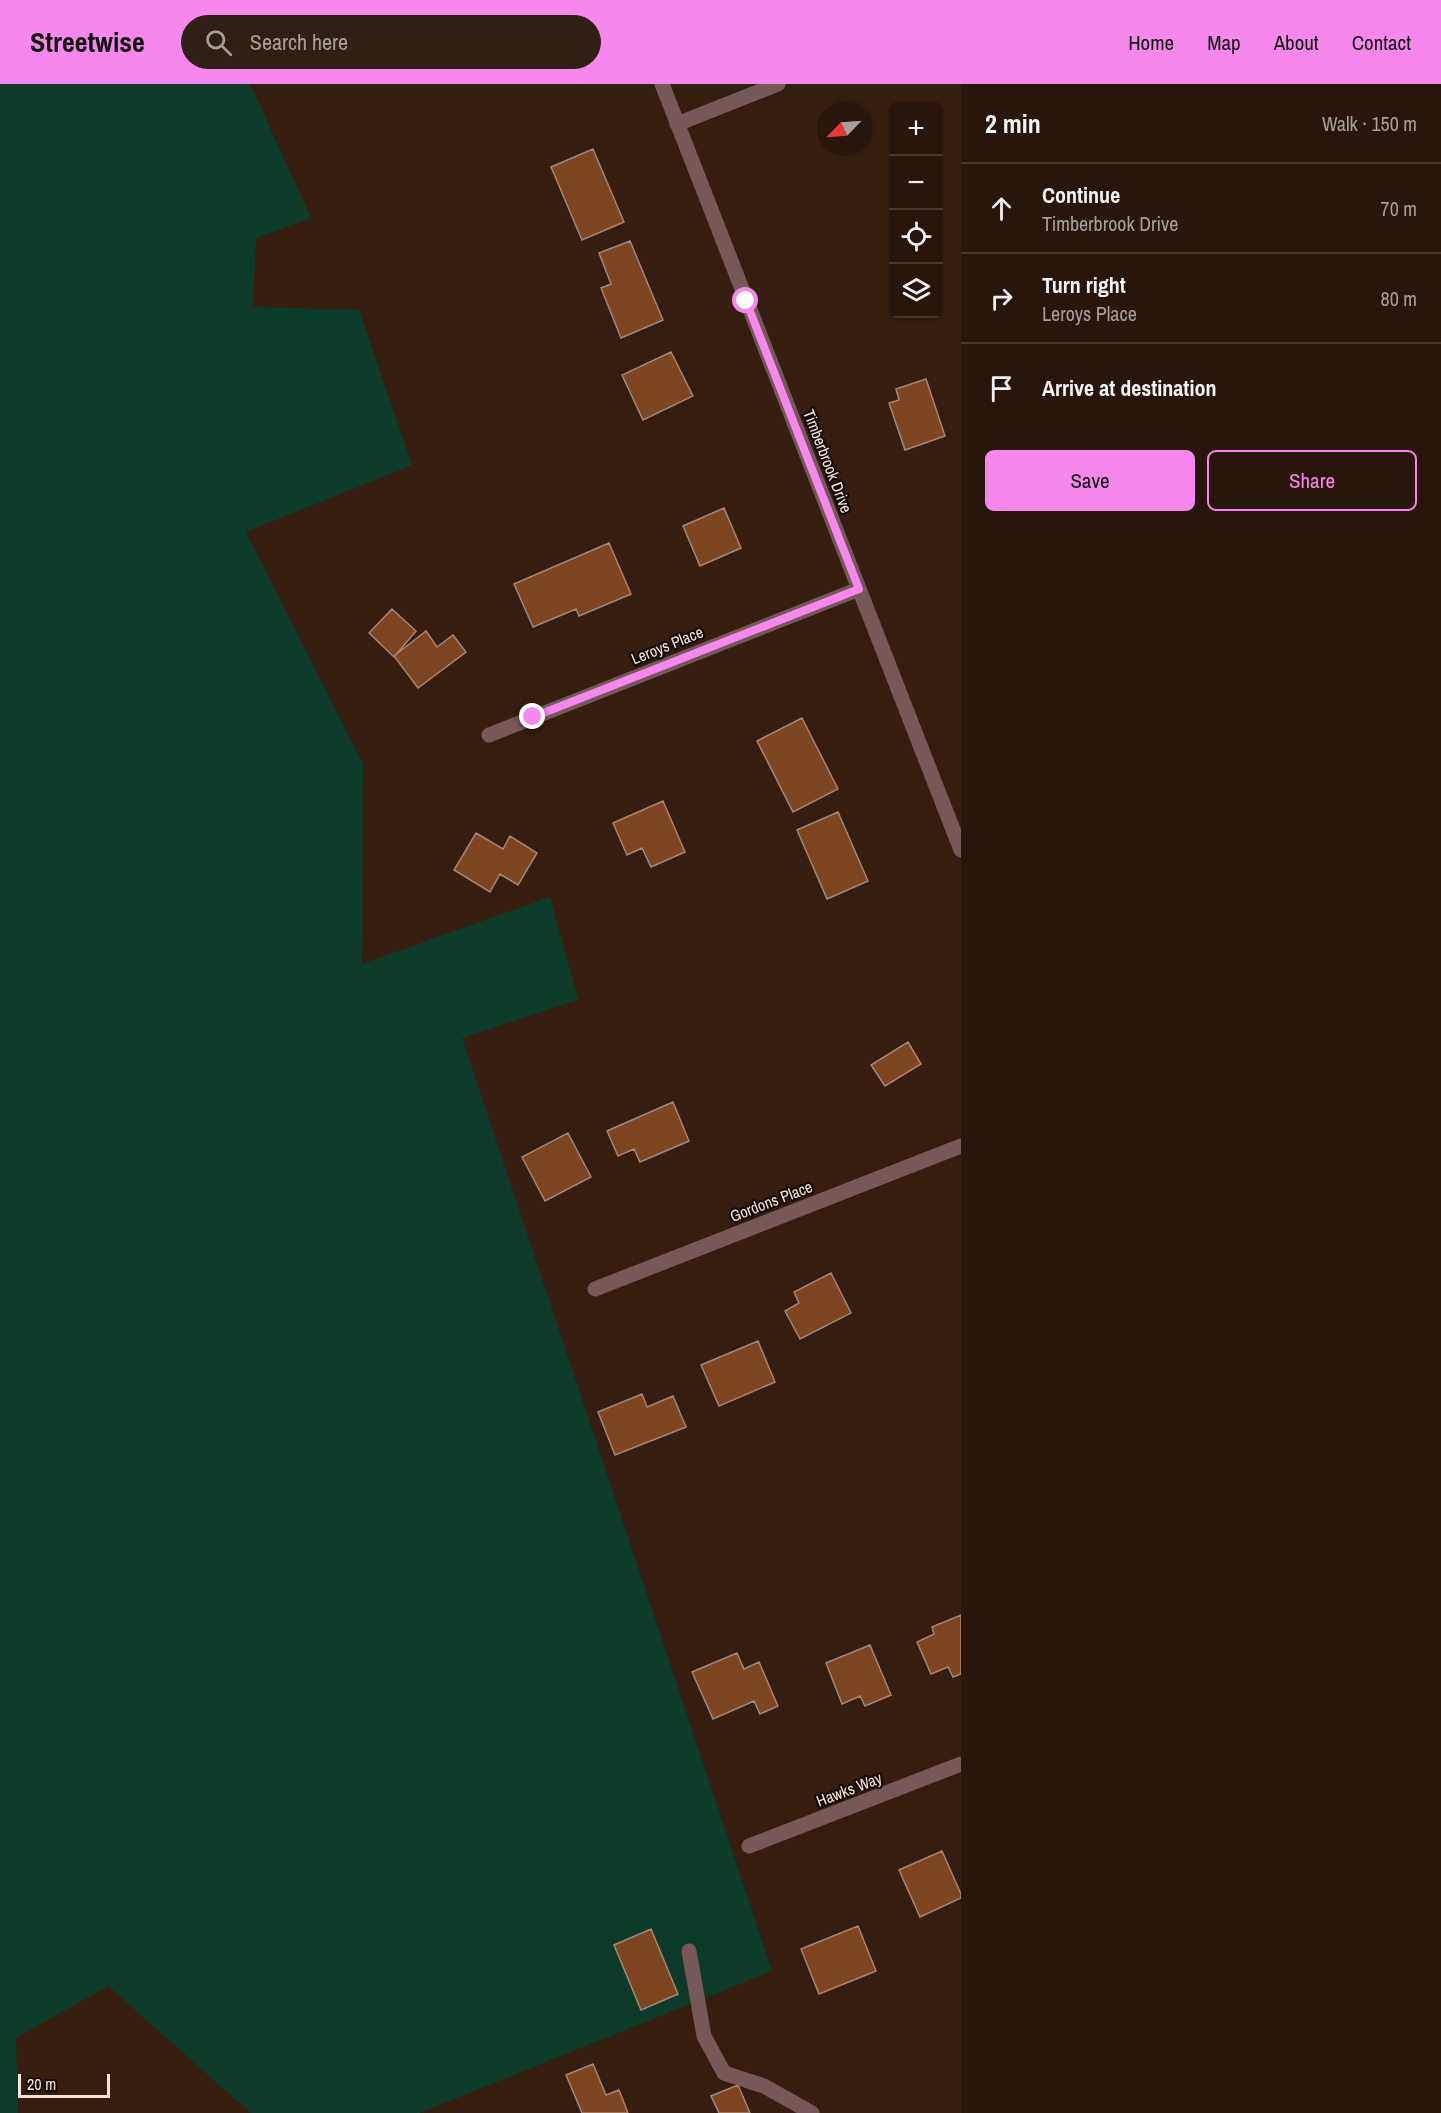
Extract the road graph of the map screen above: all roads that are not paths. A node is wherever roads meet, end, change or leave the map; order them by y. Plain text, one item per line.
1 (662, 84) edge
2 (778, 84) edge
3 (677, 124) junction
4 (859, 589) junction
5 (489, 735) dead end
6 (961, 848) edge
7 (961, 1146) edge
8 (595, 1289) dead end
9 (961, 1764) edge
10 (749, 1846) dead end
11 (689, 1952) dead end
12 (812, 2113) edge

1 - 3 street, Timberbrook Drive
2 - 3 street
3 - 4 street, Timberbrook Drive
4 - 5 street, Leroys Place
4 - 6 street, Timberbrook Drive
7 - 8 street, Gordons Place
9 - 10 street, Hawks Way
11 - 12 street

